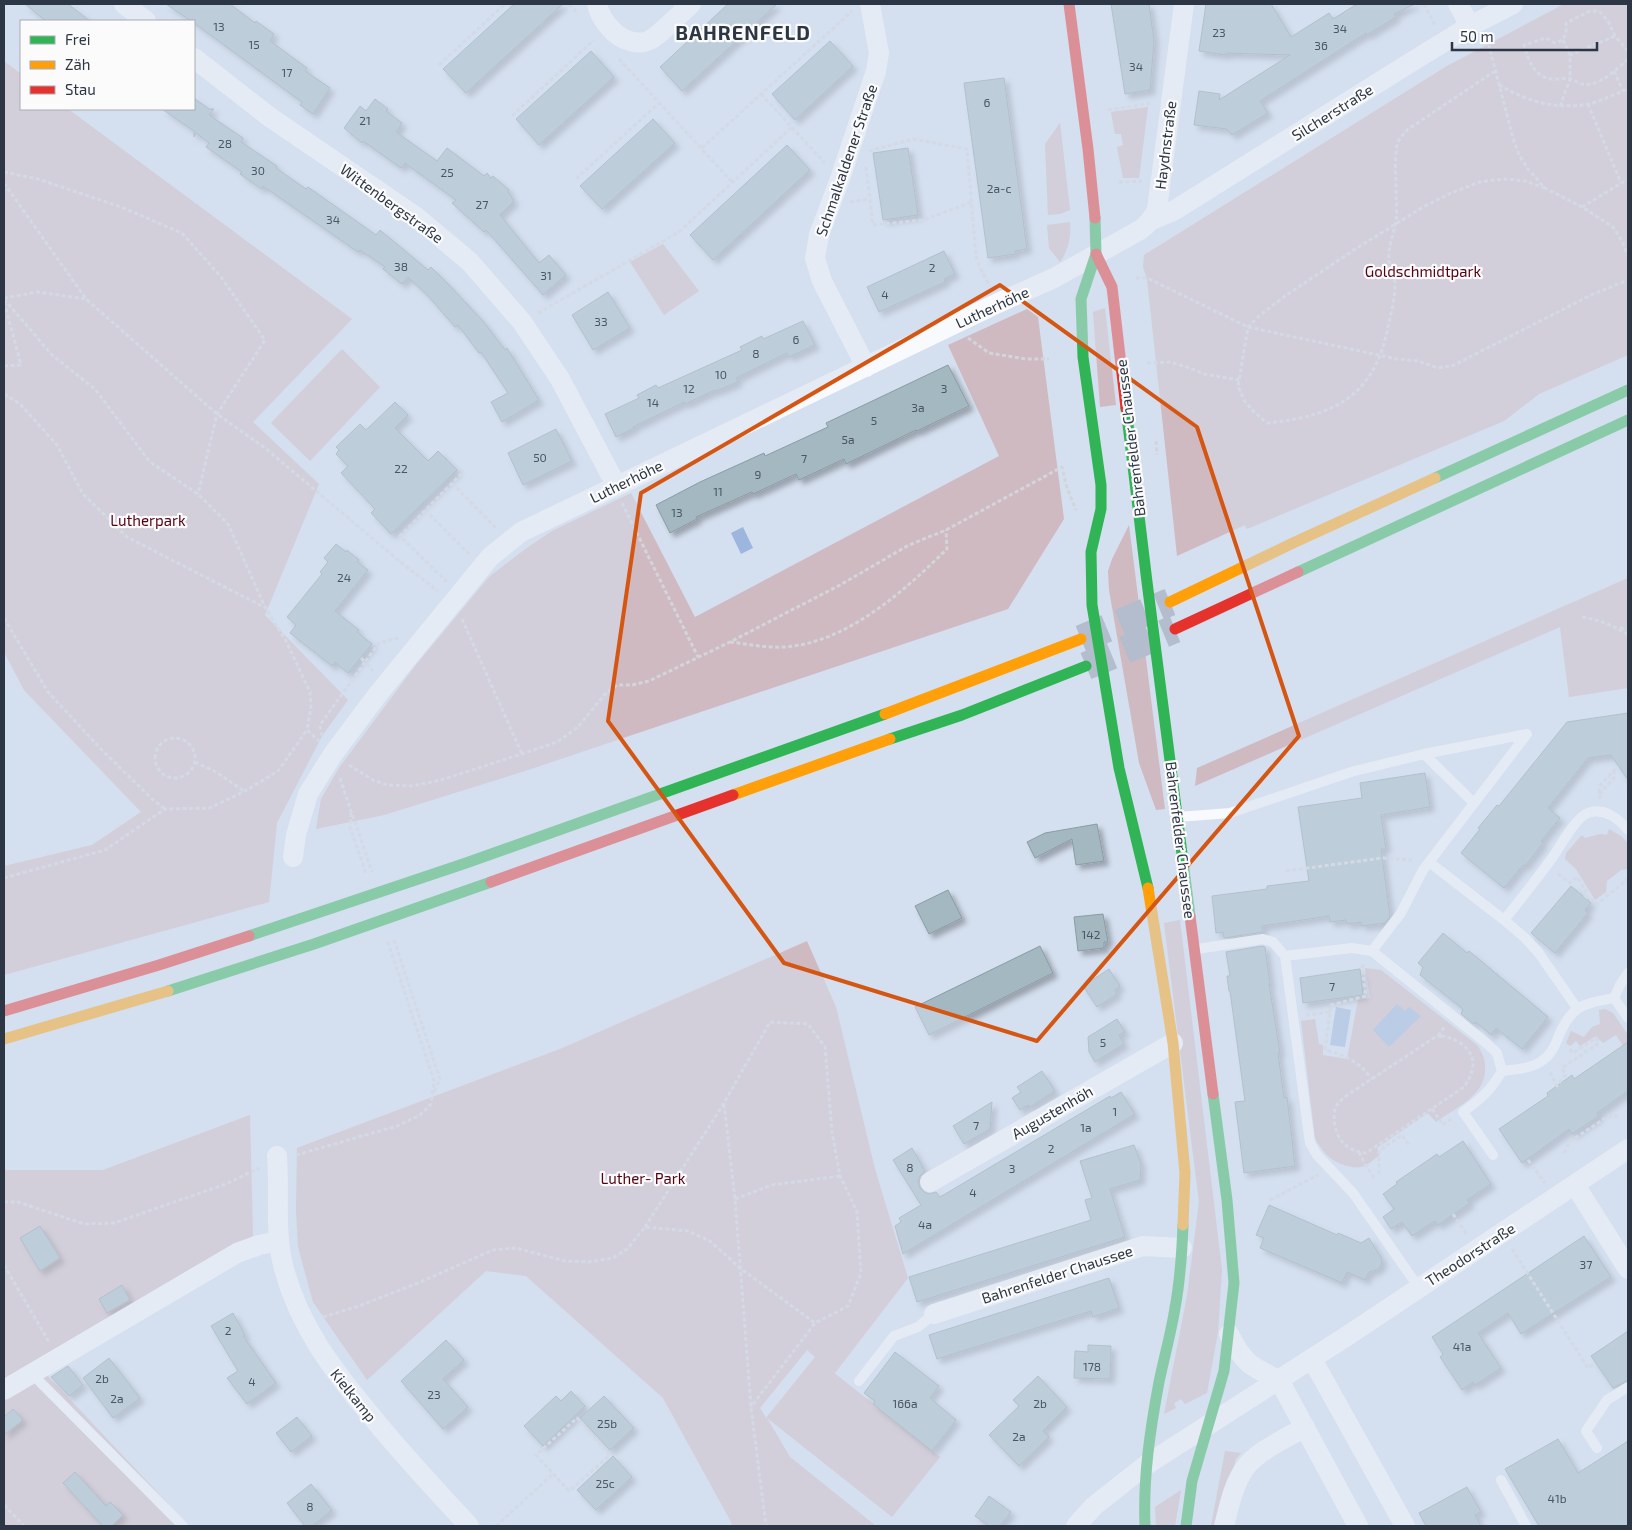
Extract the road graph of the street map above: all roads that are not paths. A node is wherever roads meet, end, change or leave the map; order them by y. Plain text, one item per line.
1 (124, 4) edge
2 (597, 4) edge
3 (691, 4) edge
4 (1069, 4) edge
5 (1184, 4) edge
6 (1458, 4) edge
7 (1513, 4) edge
8 (861, 7) edge
9 (145, 20) edge
10 (1478, 32) junction
11 (195, 59) edge
12 (1152, 220) junction
13 (1096, 254) junction
14 (866, 367) junction
15 (1628, 390) edge
16 (1628, 420) edge
17 (616, 485) junction
18 (1170, 602) tunnel mouth
19 (1175, 629) tunnel mouth
20 (1081, 639) tunnel mouth
21 (1086, 666) tunnel mouth
22 (1424, 754) junction
23 (1474, 803) junction
24 (1177, 817) junction
25 (1628, 830) edge
26 (293, 858) dead end
27 (1429, 862) junction
28 (1504, 920) junction
29 (1194, 949) junction
30 (1372, 951) junction
31 (1285, 956) junction
32 (1628, 973) edge
33 (1614, 998) junction
34 (1578, 1008) junction
35 (4, 1011) edge
36 (1628, 1018) edge
37 (4, 1039) edge
38 (1173, 1043) junction
39 (1502, 1071) junction
40 (1628, 1150) edge
41 (1493, 1156) dead end
42 (278, 1158) road end
43 (930, 1182) dead end
44 (1575, 1185) junction
45 (279, 1242) junction
46 (1182, 1248) junction
47 (1628, 1269) edge
48 (1419, 1288) junction
49 (934, 1314) joint
50 (1229, 1334) junction
51 (1312, 1359) junction
52 (33, 1373) junction
53 (1280, 1380) junction
54 (859, 1381) dead end
55 (1628, 1387) edge
56 (4, 1390) edge
57 (1208, 1426) junction
58 (1306, 1427) junction
59 (1597, 1448) dead end
60 (1146, 1465) junction
61 (1501, 1480) dead end
62 (183, 1526) edge
63 (469, 1526) edge
64 (1076, 1526) edge
65 (1145, 1526) edge
66 (1186, 1526) edge
67 (1224, 1526) edge
68 (1358, 1526) edge
69 (1405, 1526) edge
70 (1526, 1526) edge

1 - 9 street
2 - 3 street
4 - 13 main road, Bahrenfelder Chaussee
5 - 12 street, Haydnstraße
6 - 10 street
7 - 10 street, Silcherstraße
8 - 14 street, Schmalkaldener Straße
10 - 12 street, Silcherstraße
11 - 17 street, Wittenbergstraße
12 - 13 street
13 - 14 street, Lutherhöhe
13 - 24 main road, Bahrenfelder Chaussee
13 - 38 main road, Bahrenfelder Chaussee
14 - 17 street, Lutherhöhe
15 - 18 main road
16 - 19 main road
17 - 26 street, Lutherhöhe
20 - 35 main road
21 - 37 main road
22 - 23 lane
22 - 23 lane
22 - 24 lane
23 - 27 lane
24 - 29 main road, Bahrenfelder Chaussee
25 - 28 lane
27 - 28 lane
27 - 30 lane
28 - 34 lane
29 - 31 lane
29 - 50 main road, Bahrenfelder Chaussee
30 - 31 lane
30 - 39 lane
31 - 48 lane
32 - 33 lane
33 - 34 lane
33 - 36 lane
34 - 39 lane
38 - 43 street, Augustenhöh
38 - 46 main road, Bahrenfelder Chaussee
39 - 41 lane
40 - 44 street, Theodorstraße
42 - 45 street, Kielkamp
44 - 47 street
44 - 48 street, Theodorstraße
45 - 52 street
45 - 63 street, Kielkamp
46 - 49 street, Bahrenfelder Chaussee
46 - 60 main road, Bahrenfelder Chaussee
48 - 51 street, Theodorstraße
49 - 54 lane
50 - 53 street
50 - 57 main road, Bahrenfelder Chaussee
51 - 53 street, Theodorstraße
51 - 69 street
52 - 56 street
52 - 62 lane
53 - 57 street, Theodorstraße
53 - 58 street
55 - 59 lane
57 - 60 street, Theodorstraße
57 - 66 main road, Bahrenfelder Chaussee
58 - 67 street
58 - 68 street
60 - 64 street, Theodorstraße
60 - 65 main road, Bahrenfelder Chaussee
61 - 70 lane

